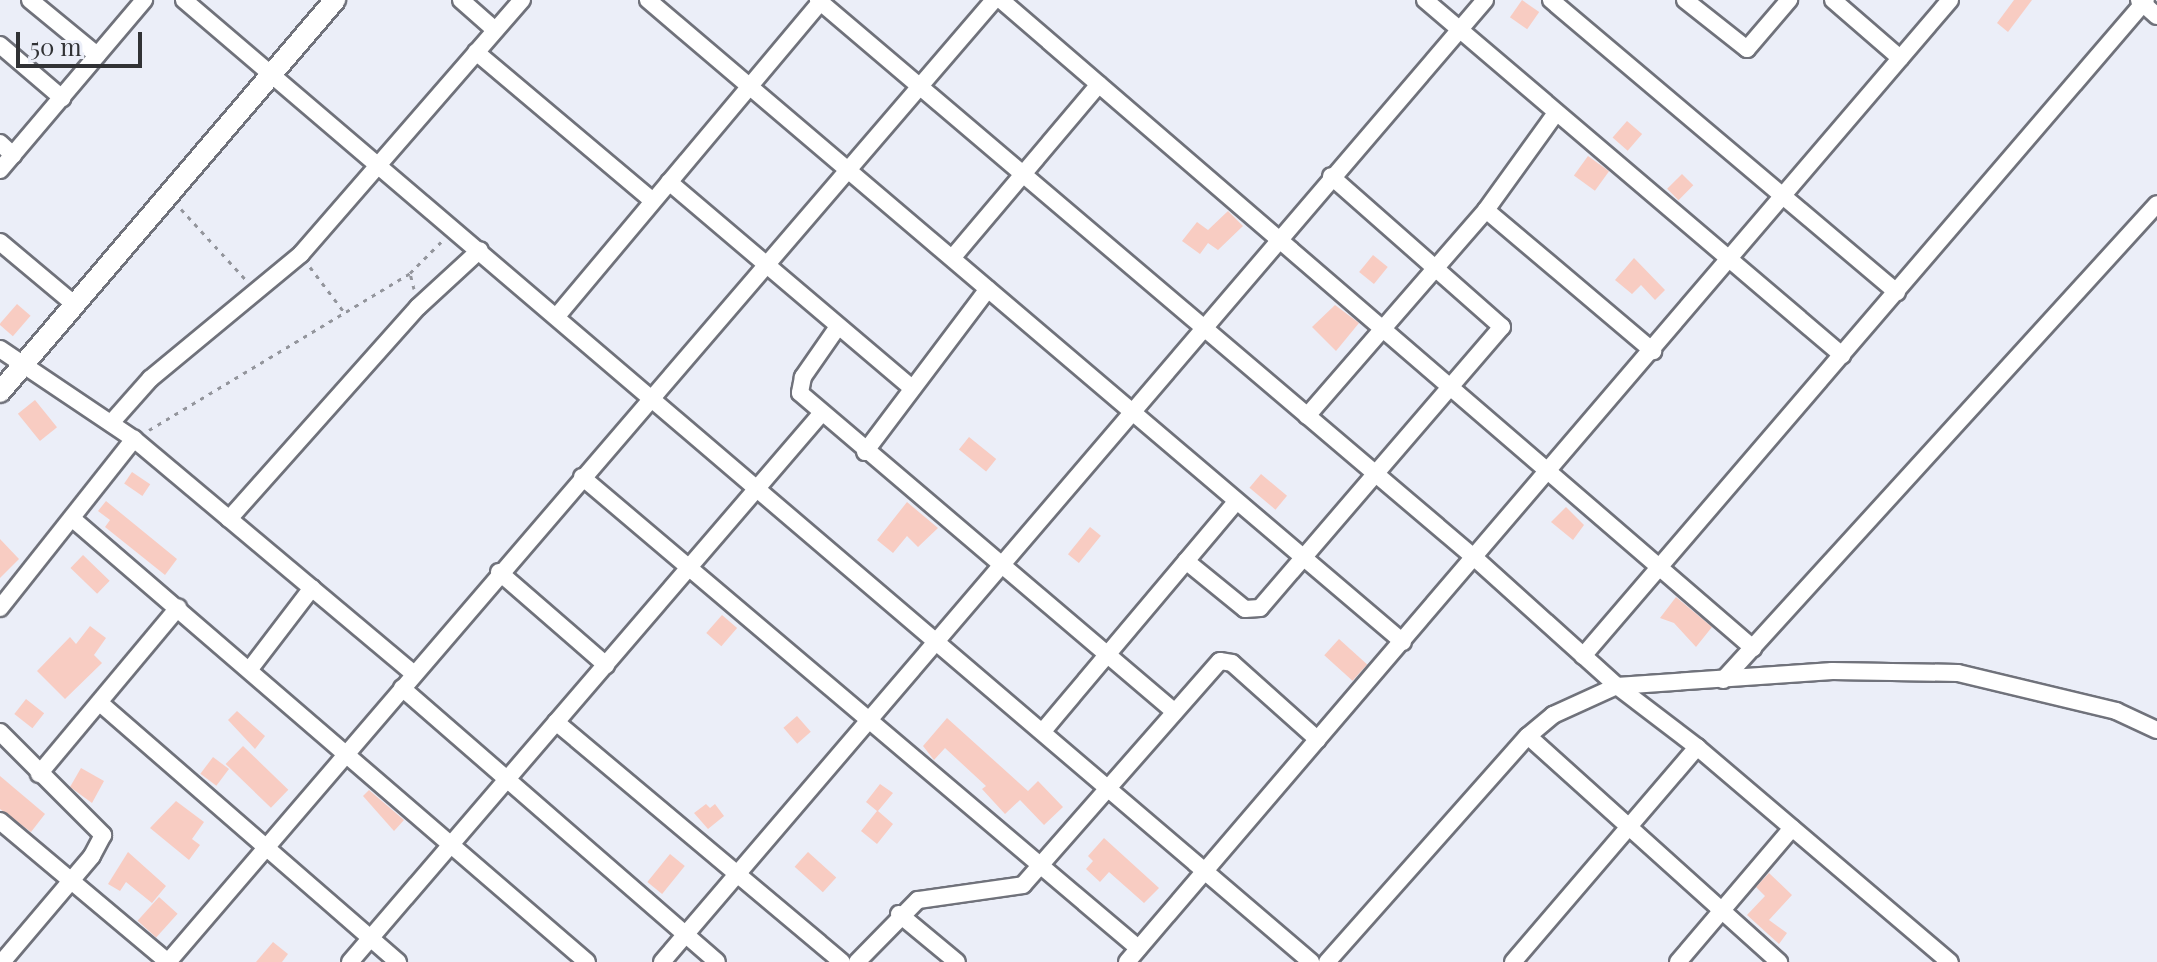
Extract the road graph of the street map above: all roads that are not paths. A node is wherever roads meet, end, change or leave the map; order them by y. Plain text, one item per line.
1 (30, 0) edge
2 (144, 0) edge
3 (184, 0) edge
4 (335, 0) edge
5 (461, 0) edge
6 (522, 0) edge
7 (648, 0) edge
8 (994, 0) edge
9 (1001, 0) edge
10 (1425, 0) edge
11 (1485, 0) edge
12 (1551, 0) edge
13 (1685, 0) edge
14 (1789, 0) edge
15 (1833, 0) edge
16 (1950, 0) edge
17 (820, 1) edge
18 (2143, 1) edge
19 (2157, 16) edge
20 (1459, 29) junction
21 (495, 30) junction
22 (0, 45) edge
23 (476, 52) junction
24 (97, 55) junction
25 (1900, 58) junction
26 (272, 74) junction
27 (1099, 84) junction
28 (751, 85) junction
29 (920, 88) junction
30 (62, 98) junction
31 (1556, 113) junction
32 (0, 143) edge
33 (13, 155) junction
34 (378, 163) junction
35 (0, 170) edge
36 (851, 171) junction
37 (1023, 174) junction
38 (1331, 176) junction
39 (669, 182) junction
40 (1784, 197) junction
41 (653, 201) junction
42 (2157, 204) edge
43 (1486, 210) junction
44 (1279, 237) junction
45 (0, 242) edge
46 (480, 250) junction
47 (953, 257) junction
48 (1731, 259) junction
49 (766, 266) junction
50 (1437, 266) junction
51 (988, 289) junction
52 (1897, 292) junction
53 (75, 305) junction
54 (557, 316) junction
55 (1384, 327) junction
56 (837, 328) junction
57 (1204, 328) junction
58 (0, 349) edge
59 (1653, 351) junction
60 (1842, 355) junction
61 (22, 367) junction
62 (1451, 386) junction
63 (912, 388) junction
64 (0, 392) edge
65 (651, 395) junction
66 (1130, 411) junction
67 (820, 415) junction
68 (1307, 416) junction
69 (111, 423) junction
70 (134, 439) junction
71 (865, 452) junction
72 (1550, 471) junction
73 (1375, 474) junction
74 (582, 477) junction
75 (758, 487) junction
76 (1236, 502) junction
77 (229, 519) junction
78 (74, 520) junction
79 (1303, 558) junction
80 (1476, 559) junction
81 (1186, 561) junction
82 (1657, 565) junction
83 (1000, 566) junction
84 (688, 568) junction
85 (499, 572) junction
86 (312, 588) junction
87 (0, 608) edge
88 (178, 608) junction
89 (936, 640) junction
90 (1403, 642) junction
91 (1753, 648) junction
92 (1107, 655) junction
93 (1583, 656) junction
94 (606, 665) junction
95 (250, 669) junction
96 (414, 674) junction
97 (1723, 680) junction
98 (1617, 686) junction
99 (402, 688) junction
100 (100, 703) junction
101 (1175, 712) junction
102 (868, 720) junction
103 (556, 722) junction
104 (2157, 730) edge
105 (1043, 731) junction
106 (0, 732) edge
107 (1528, 736) junction
108 (1318, 740) junction
109 (1697, 747) junction
110 (348, 752) junction
111 (39, 774) junction
112 (507, 779) junction
113 (1110, 789) junction
114 (0, 821) edge
115 (1792, 828) junction
116 (1628, 830) junction
117 (452, 842) junction
118 (265, 848) junction
119 (1042, 868) junction
120 (1206, 871) junction
121 (737, 874) junction
122 (71, 882) junction
123 (1719, 911) junction
124 (899, 914) junction
125 (685, 934) junction
126 (370, 939) junction
127 (1138, 948) junction
128 (1332, 960) edge
129 (1, 962) edge
130 (168, 962) edge
131 (350, 962) edge
132 (398, 962) edge
133 (587, 962) edge
134 (662, 962) edge
135 (717, 962) edge
136 (842, 962) edge
137 (857, 962) edge
138 (957, 962) edge
139 (1127, 962) edge
140 (1311, 962) edge
141 (1513, 962) edge
142 (1678, 962) edge
143 (1779, 962) edge
144 (1950, 962) edge

1 - 24 street
2 - 24 street
3 - 26 street
4 - 26 street
5 - 21 street
6 - 21 street
7 - 28 street
8 - 29 street
9 - 27 street
10 - 20 street
11 - 20 street
12 - 40 street
13 - 14 street
15 - 25 street
16 - 25 street
17 - 28 street
17 - 29 street
18 - 19 street
18 - 52 street
20 - 31 street
20 - 38 street
21 - 23 street
22 - 30 street
23 - 34 street
23 - 41 street
24 - 30 street
25 - 40 street
26 - 34 street
26 - 53 street
27 - 37 street
27 - 44 street
28 - 36 street
28 - 39 street
29 - 36 street
29 - 37 street
30 - 33 street
31 - 43 street
31 - 48 street
32 - 33 street
33 - 35 street
34 - 46 street
34 - 69 street
36 - 47 street
36 - 49 street
37 - 47 street
37 - 57 street
38 - 44 street
38 - 50 street
39 - 41 street
39 - 49 street
40 - 48 street
40 - 52 street
41 - 54 street
42 - 91 street
43 - 50 street
43 - 59 street
44 - 55 street
44 - 57 street
45 - 53 street
46 - 54 street
46 - 77 street
47 - 51 street
48 - 59 street
48 - 60 street
49 - 56 street
49 - 65 street
50 - 55 street
50 - 62 street
51 - 63 street
51 - 66 street
52 - 60 street
53 - 61 street
54 - 65 street
55 - 62 street
55 - 68 street
56 - 63 street
56 - 67 street
57 - 66 street
57 - 68 street
58 - 61 street
59 - 72 street
60 - 82 street
61 - 64 street
61 - 69 street
62 - 72 street
62 - 73 street
63 - 71 street
65 - 74 street
65 - 75 street
66 - 76 street
66 - 83 street
67 - 71 street
67 - 75 street
68 - 73 street
69 - 70 street
70 - 77 street
70 - 78 street
71 - 83 street
72 - 80 street
72 - 82 street
73 - 79 street
73 - 80 street
74 - 84 street
74 - 85 street
75 - 84 street
75 - 89 street
76 - 79 street
76 - 81 street
77 - 86 street
78 - 87 street
78 - 88 street
79 - 81 street
79 - 90 street
80 - 90 street
80 - 93 street
81 - 92 street
82 - 91 street
82 - 93 street
83 - 89 street
83 - 92 street
84 - 94 street
84 - 102 street
85 - 94 street
85 - 96 street
86 - 95 street
86 - 96 street
88 - 95 street
88 - 100 street
89 - 102 street
89 - 105 street
90 - 108 street
91 - 97 street
92 - 101 street
92 - 105 street
93 - 98 street
94 - 103 street
95 - 110 street
96 - 99 street
97 - 98 street
97 - 104 street
98 - 107 street
98 - 109 street
99 - 110 street
99 - 112 street
100 - 111 street
100 - 118 street
101 - 108 street
101 - 113 street
102 - 119 street
102 - 121 street
103 - 112 street
103 - 121 street
105 - 113 street
106 - 111 street
107 - 116 street
107 - 128 street
108 - 120 street
109 - 115 street
109 - 116 street
110 - 117 street
110 - 118 street
111 - 122 street
112 - 117 street
112 - 125 street
113 - 119 street
113 - 120 street
114 - 122 street
115 - 123 street
115 - 144 street
116 - 123 street
116 - 141 street
117 - 126 street
117 - 133 street
118 - 126 street
118 - 130 street
119 - 124 street
119 - 127 street
120 - 127 street
120 - 140 street
121 - 125 street
121 - 136 street
122 - 129 street
122 - 130 street
123 - 142 street
123 - 143 street
124 - 137 street
124 - 138 street
125 - 134 street
125 - 135 street
126 - 131 street
126 - 132 street
127 - 139 street

